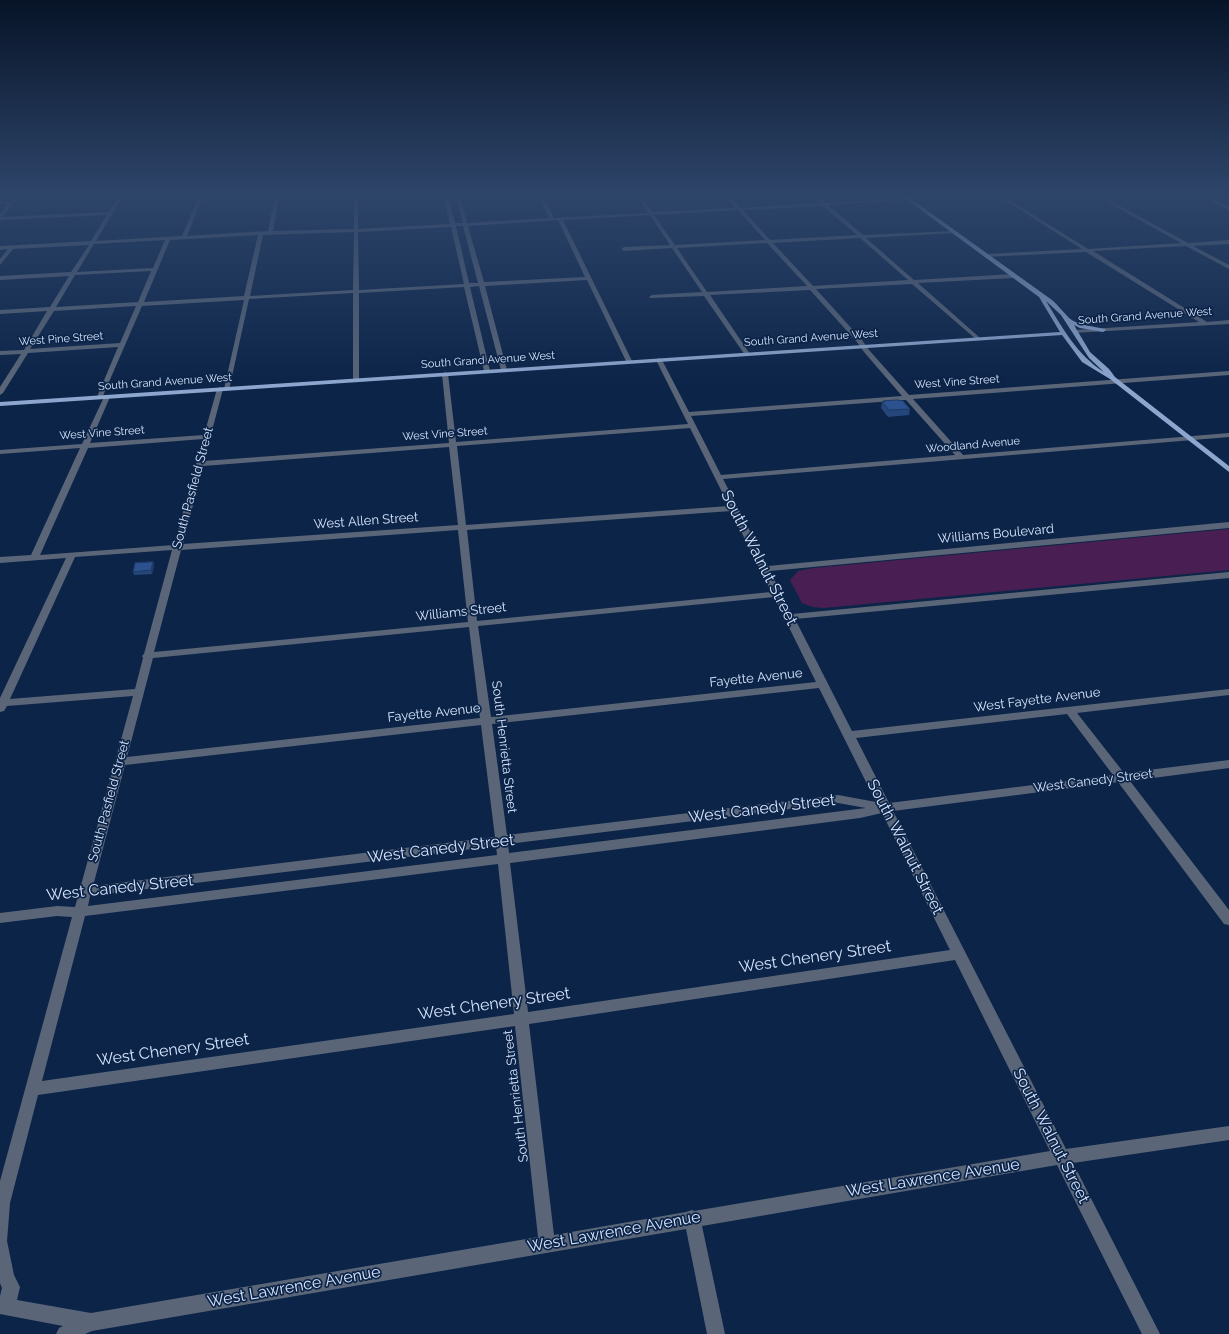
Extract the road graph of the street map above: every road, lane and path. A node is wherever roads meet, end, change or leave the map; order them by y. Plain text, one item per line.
1 (82, 258) edge
2 (160, 258) edge
3 (256, 258) edge
4 (357, 258) edge
5 (461, 258) edge
6 (475, 258) edge
7 (579, 258) edge
8 (681, 258) edge
9 (784, 258) edge
10 (886, 258) edge
11 (989, 258) edge
12 (1101, 258) edge
13 (1213, 258) edge
14 (1229, 267) edge
15 (155, 269) junction
16 (73, 274) junction
17 (1013, 276) junction
18 (0, 278) edge
19 (589, 278) junction
20 (913, 282) junction
21 (481, 284) junction
22 (467, 285) junction
23 (811, 288) junction
24 (357, 291) junction
25 (706, 294) junction
26 (1041, 296) junction
27 (652, 297) dead end
28 (247, 298) junction
29 (140, 304) junction
30 (52, 309) junction
31 (0, 312) edge
32 (1069, 320) junction
33 (1229, 322) edge
34 (1205, 323) junction
35 (1103, 330) junction
36 (1063, 332) junction
37 (1075, 332) junction
38 (1027, 337) junction
39 (977, 338) junction
40 (122, 345) junction
41 (863, 346) junction
42 (1071, 346) junction
43 (26, 352) junction
44 (0, 353) edge
45 (747, 354) junction
46 (659, 360) junction
47 (629, 362) junction
48 (504, 370) junction
49 (487, 371) junction
50 (1229, 373) edge
51 (445, 374) junction
52 (356, 380) junction
53 (1114, 380) junction
54 (223, 389) junction
55 (0, 393) edge
56 (104, 397) junction
57 (908, 397) junction
58 (0, 404) edge
59 (687, 414) junction
60 (693, 426) junction
61 (1229, 435) edge
62 (206, 437) junction
63 (1189, 438) junction
64 (453, 444) junction
65 (85, 446) junction
66 (0, 452) edge
67 (960, 457) junction
68 (199, 464) junction
69 (1229, 470) edge
70 (719, 477) junction
71 (735, 508) junction
72 (1229, 525) edge
73 (463, 527) junction
74 (177, 547) junction
75 (72, 555) junction
76 (35, 557) junction
77 (0, 560) edge
78 (765, 569) junction
79 (1229, 575) edge
80 (778, 594) junction
81 (789, 617) junction
82 (474, 624) junction
83 (147, 656) junction
84 (823, 684) junction
85 (138, 692) junction
86 (1229, 692) edge
87 (1, 705) edge
88 (1070, 710) junction
89 (487, 721) junction
90 (848, 735) junction
91 (119, 762) junction
92 (1229, 764) edge
93 (1121, 778) junction
94 (885, 808) junction
95 (501, 840) junction
96 (503, 858) junction
97 (85, 892) junction
98 (80, 912) junction
99 (0, 918) edge
100 (1229, 920) edge
101 (960, 954) junction
102 (521, 1019) junction
103 (33, 1088) junction
104 (1229, 1133) edge
105 (1062, 1157) junction
106 (1, 1205) edge
107 (692, 1218) junction
108 (0, 1238) edge
109 (547, 1243) junction
110 (0, 1245) edge
111 (4, 1306) edge
112 (91, 1322) junction
113 (65, 1334) edge
114 (716, 1334) edge
115 (1151, 1334) edge

1 - 16 street
2 - 15 street
3 - 28 street, South Pasfield Street
4 - 24 street
5 - 22 street
6 - 21 street
7 - 19 street
8 - 25 street
9 - 23 street
10 - 20 street
11 - 17 main road
12 - 34 street
13 - 14 street
15 - 16 street
15 - 29 street
16 - 18 street
16 - 30 street
17 - 20 street
17 - 26 main road
19 - 21 street
19 - 47 street
20 - 23 street
20 - 39 street
21 - 22 street
21 - 48 street
22 - 24 street
22 - 49 street
23 - 25 street
23 - 41 street
24 - 28 street
24 - 52 street
25 - 27 street
25 - 45 street
26 - 32 main road
26 - 36 main road
28 - 29 street
28 - 54 street, South Pasfield Street
29 - 30 street
29 - 40 street
30 - 31 street
30 - 43 street
32 - 35 main road
32 - 37 main road
33 - 34 street, South Grand Avenue West
34 - 35 street, South Grand Avenue West
35 - 37 street, South Grand Avenue West
36 - 37 main road, South Grand Avenue West
36 - 38 main road, South Grand Avenue West
36 - 39 main road, South Grand Avenue West
36 - 42 main road
37 - 53 main road
38 - 39 main road, South Grand Avenue West
38 - 42 main road
39 - 41 main road, South Grand Avenue West
40 - 43 street, West Pine Street
40 - 56 street
41 - 45 main road, South Grand Avenue West
41 - 57 street
42 - 53 main road
43 - 44 street, West Pine Street
43 - 55 street
45 - 46 main road, South Grand Avenue West
46 - 47 main road, South Grand Avenue West
46 - 59 street, South Walnut Street
47 - 48 main road, South Grand Avenue West
48 - 49 main road, South Grand Avenue West
49 - 51 main road, South Grand Avenue West
50 - 53 street, West Vine Street
51 - 52 main road, South Grand Avenue West
51 - 64 street, South Henrietta Street
52 - 54 main road, South Grand Avenue West
53 - 57 street, West Vine Street
53 - 63 main road
54 - 56 main road, South Grand Avenue West
54 - 62 street, South Pasfield Street
56 - 58 main road, South Grand Avenue West
56 - 65 street
57 - 59 street, West Vine Street
57 - 67 street
59 - 60 street, South Walnut Street
60 - 64 street, West Vine Street
60 - 70 street, South Walnut Street
61 - 63 street, Woodland Avenue
62 - 65 street, West Vine Street
62 - 68 street, South Pasfield Street
63 - 67 street, Woodland Avenue
63 - 69 main road
64 - 68 street, West Vine Street
64 - 73 street, South Henrietta Street
65 - 66 street, West Vine Street
65 - 76 street
67 - 70 street, Woodland Avenue
68 - 74 street, South Pasfield Street
70 - 71 street, South Walnut Street
71 - 73 street, West Allen Street
71 - 78 street, South Walnut Street
72 - 78 street, Williams Boulevard
73 - 74 street, West Allen Street
73 - 82 street, South Henrietta Street
74 - 75 street, West Allen Street
74 - 83 street, South Pasfield Street
75 - 76 street, West Allen Street
75 - 87 street
76 - 77 street, West Allen Street
78 - 80 street, South Walnut Street
79 - 81 street
80 - 81 street, South Walnut Street
80 - 82 street, Williams Street
81 - 84 street, South Walnut Street
82 - 83 street, Williams Street
82 - 89 street, South Henrietta Street
83 - 85 street, South Pasfield Street
84 - 89 street, Fayette Avenue
84 - 90 street, South Walnut Street
85 - 87 street
85 - 91 street, South Pasfield Street
86 - 88 street, West Fayette Avenue
88 - 90 street, West Fayette Avenue
88 - 93 street
89 - 91 street, Fayette Avenue
89 - 95 street, South Henrietta Street
90 - 94 street, South Walnut Street
91 - 97 street, South Pasfield Street
92 - 93 street, West Canedy Street
93 - 94 street, West Canedy Street
93 - 100 street
94 - 95 street, West Canedy Street
94 - 96 street, West Canedy Street
94 - 101 street, South Walnut Street
95 - 96 street, South Henrietta Street
95 - 97 street, West Canedy Street
96 - 98 street, West Canedy Street
96 - 102 street, South Henrietta Street
97 - 98 street, South Pasfield Street
98 - 99 street, West Canedy Street
98 - 103 street, South Pasfield Street
101 - 102 street, West Chenery Street
101 - 105 street, South Walnut Street
102 - 103 street, West Chenery Street
102 - 109 street, South Henrietta Street
103 - 106 street, South Pasfield Street
104 - 105 street, West Lawrence Avenue
105 - 107 street, West Lawrence Avenue
105 - 115 street, South Walnut Street
106 - 108 street, South Pasfield Street
107 - 109 street, West Lawrence Avenue
107 - 114 street
109 - 112 street, West Lawrence Avenue
110 - 111 street
111 - 112 street, West Lawrence Avenue
112 - 113 street

